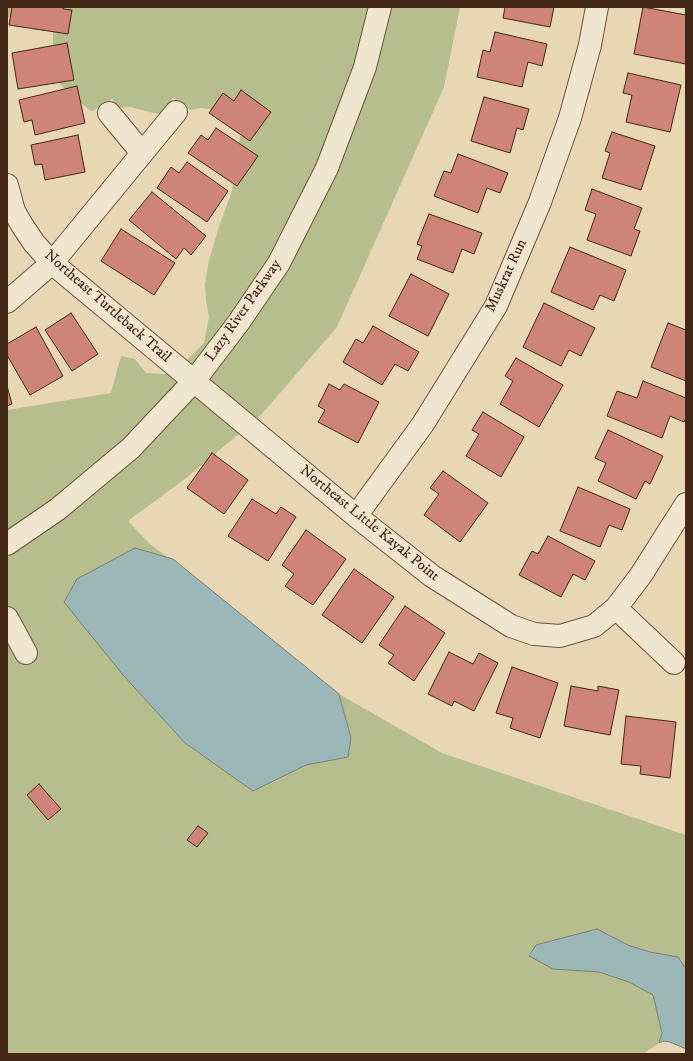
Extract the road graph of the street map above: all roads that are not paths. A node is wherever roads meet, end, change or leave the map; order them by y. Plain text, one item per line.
1 (380, 7) edge
2 (597, 7) edge
3 (110, 112) dead end
4 (176, 112) dead end
5 (142, 153) junction
6 (7, 185) edge
7 (52, 263) junction
8 (7, 302) edge
9 (194, 381) junction
10 (686, 504) edge
11 (356, 516) junction
12 (7, 544) edge
13 (616, 608) junction
14 (674, 663) dead end

1 - 9 street, Lazy River Parkway
2 - 11 street, Muskrat Run
3 - 5 street
4 - 5 street
5 - 7 street
6 - 7 street, Northeast Turtleback Trail
7 - 8 street
7 - 9 street, Northeast Turtleback Trail
9 - 11 street, Northeast Little Kayak Point
9 - 12 street, Lazy River Parkway
10 - 13 street
11 - 13 street, Northeast Little Kayak Point
13 - 14 street

